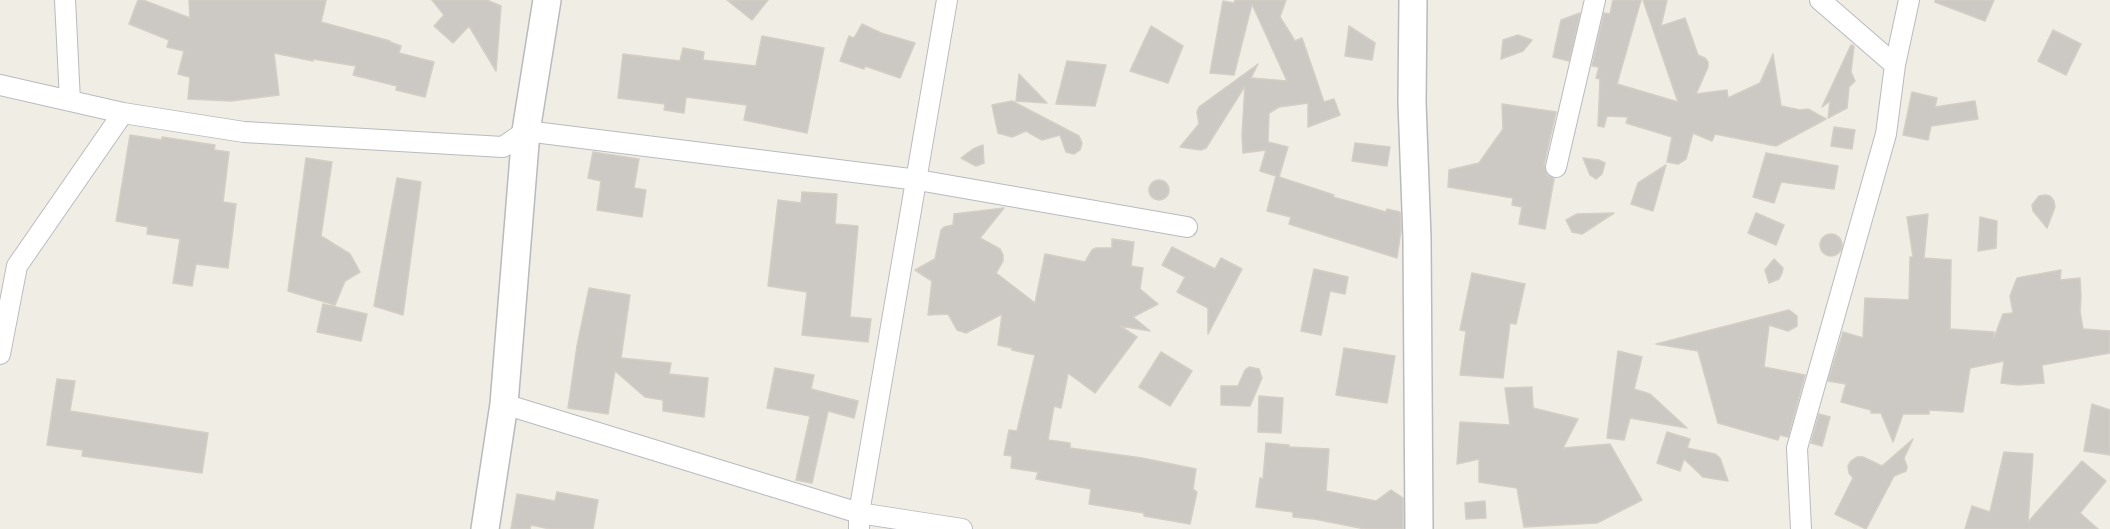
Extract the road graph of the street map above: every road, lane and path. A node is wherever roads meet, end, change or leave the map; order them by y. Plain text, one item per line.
1 (64, 0) edge
2 (547, 0) edge
3 (947, 0) edge
4 (1413, 0) edge
5 (1595, 0) edge
6 (1820, 0) edge
7 (1909, 0) edge
8 (1895, 65) junction
9 (0, 85) edge
10 (70, 101) junction
11 (123, 113) junction
12 (526, 131) junction
13 (1556, 167) dead end
14 (918, 180) junction
15 (1187, 227) dead end
16 (0, 354) edge
17 (504, 404) junction
18 (859, 521) edge
19 (484, 529) edge
20 (962, 529) edge
21 (1419, 529) edge
22 (1801, 529) edge

1 - 10 street
2 - 12 main road
3 - 14 street
4 - 21 main road
5 - 13 street
6 - 8 street
7 - 8 street
8 - 22 street
9 - 10 street
10 - 11 street
11 - 12 street
11 - 16 street
12 - 14 street
12 - 17 main road
14 - 15 street
14 - 18 street
17 - 18 street
17 - 19 main road
18 - 20 street

